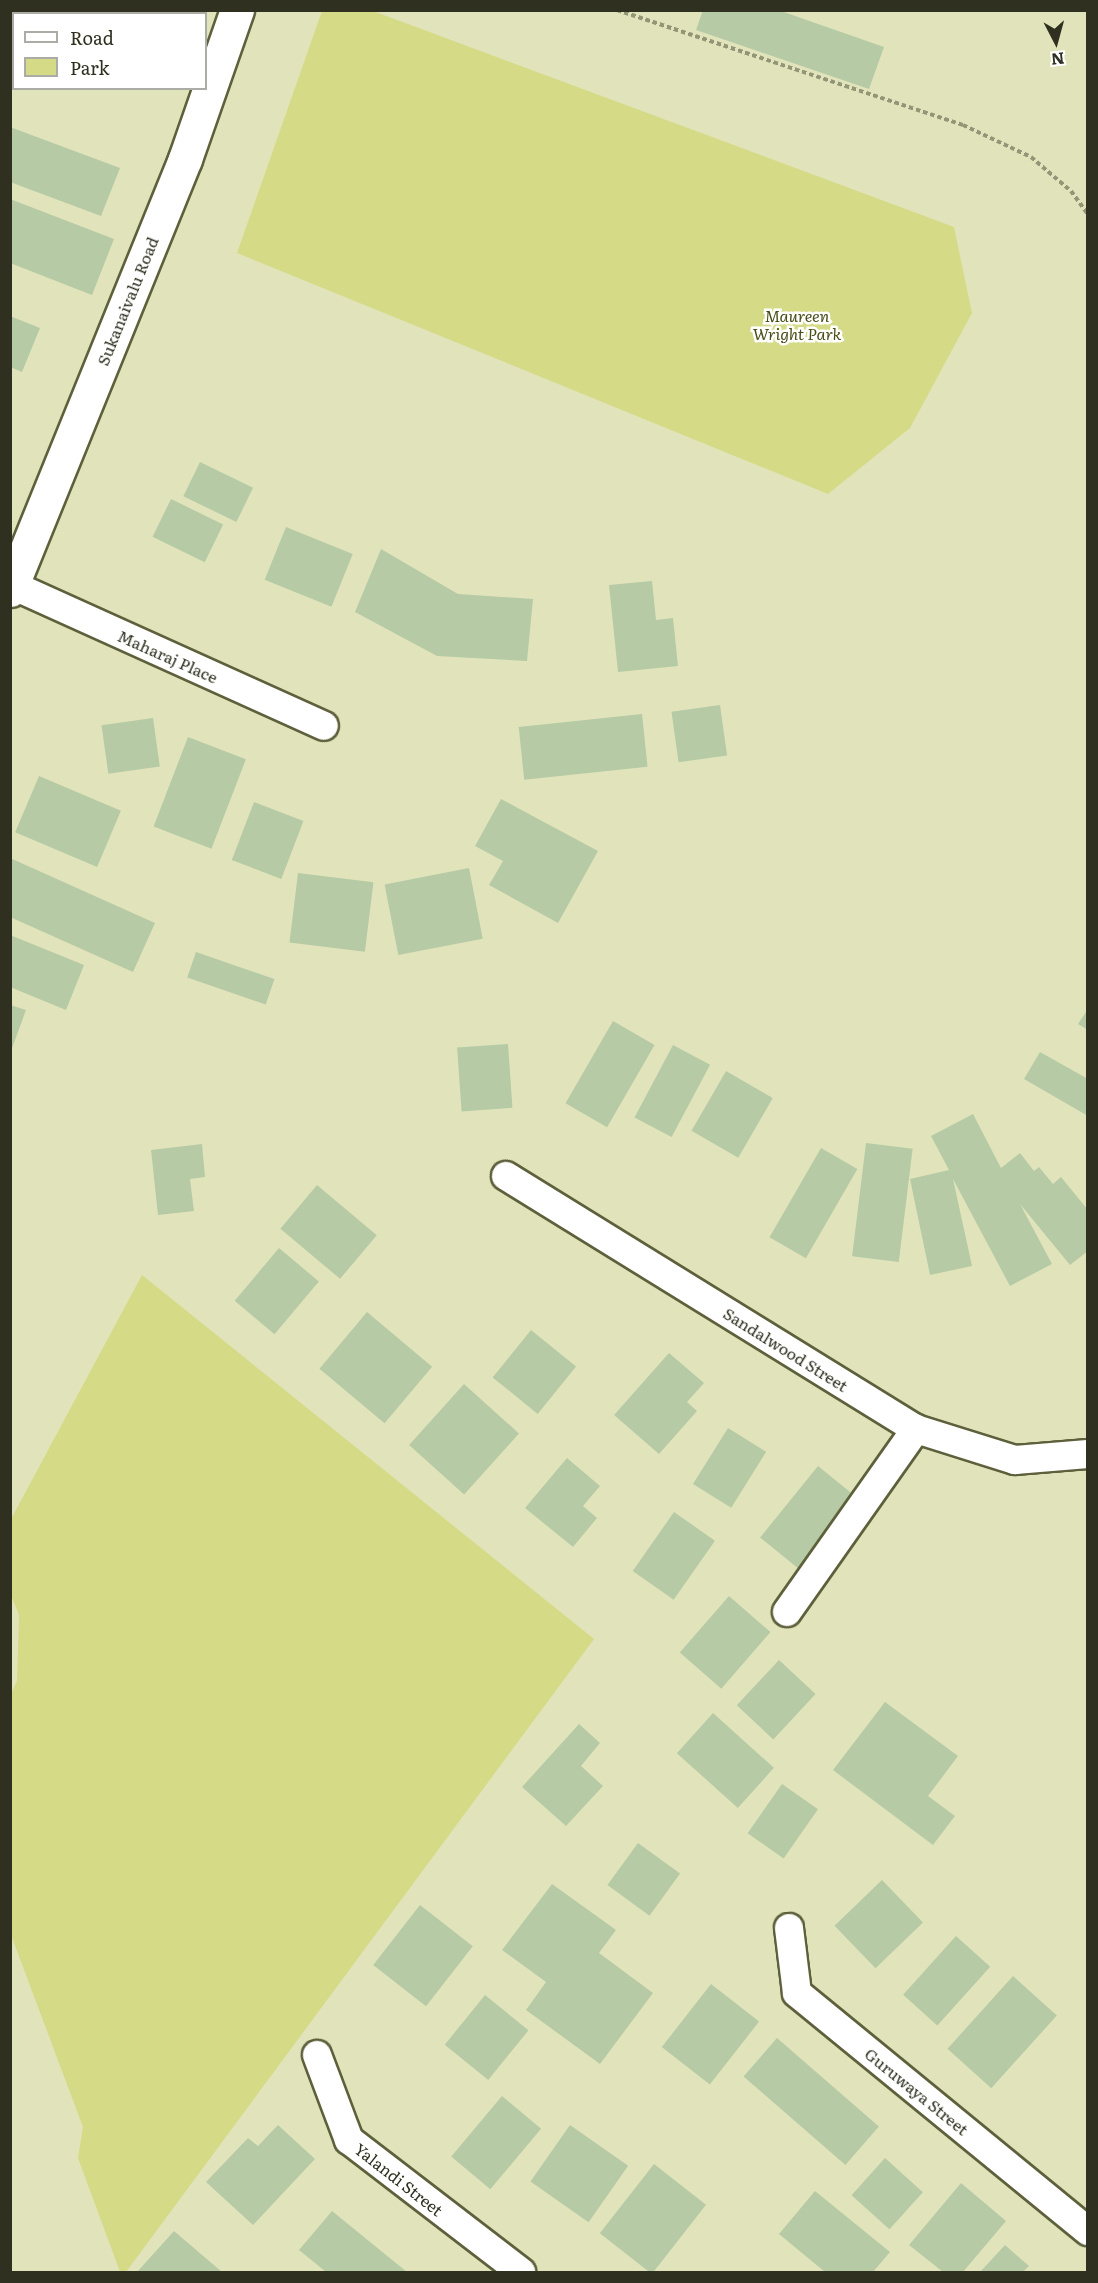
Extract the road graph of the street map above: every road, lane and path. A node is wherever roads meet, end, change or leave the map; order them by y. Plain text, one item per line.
1 (237, 10) edge
2 (617, 10) edge
3 (1088, 214) edge
4 (11, 587) edge
5 (324, 726) dead end
6 (506, 1176) dead end
7 (916, 1430) junction
8 (1088, 1454) edge
9 (787, 1611) dead end
10 (789, 1928) dead end
11 (317, 2055) dead end
12 (1088, 2231) edge
13 (521, 2272) edge

1 - 4 main road, Sukanaivalu Road
2 - 3 path
4 - 5 street, Maharaj Place
6 - 7 street, Sandalwood Street
7 - 8 street, Sandalwood Street
7 - 9 street
10 - 12 street, Guruwaya Street
11 - 13 street, Yalandi Street

